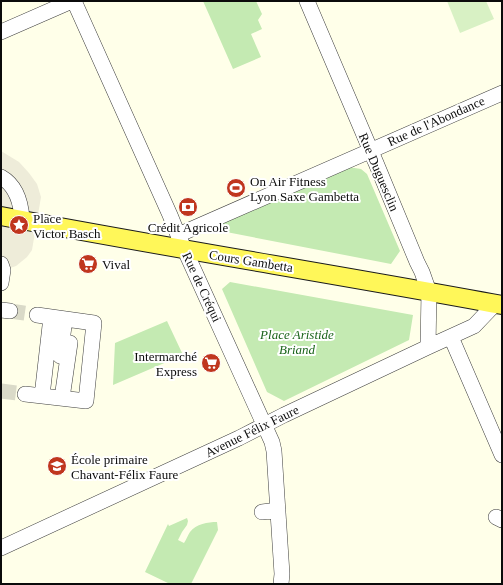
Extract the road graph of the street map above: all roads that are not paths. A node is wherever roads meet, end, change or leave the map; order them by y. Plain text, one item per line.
1 (73, 1) edge
2 (307, 1) edge
3 (1, 32) edge
4 (502, 92) edge
5 (371, 150) junction
6 (1, 177) edge
7 (1, 216) edge
8 (22, 219) junction
9 (181, 242) junction
10 (1, 264) edge
11 (1, 283) edge
12 (429, 292) junction
13 (499, 305) edge
14 (51, 317) junction
15 (451, 337) junction
16 (70, 343) dead end
17 (428, 347) junction
18 (58, 370) dead end
19 (25, 394) tunnel mouth
20 (42, 396) junction
21 (62, 398) junction
22 (265, 424) junction
23 (502, 455) edge
24 (278, 510) junction
25 (262, 512) dead end
26 (1, 548) edge
27 (281, 584) edge

1 - 3 street
1 - 9 street, Rue de Créqui
2 - 5 street, Rue Duguesclin
4 - 5 street, Rue de l'Abondance
5 - 9 street
5 - 12 street, Rue Duguesclin
6 - 8 street
7 - 8 main road, Cours Gambetta
8 - 9 main road, Cours Gambetta
9 - 12 main road, Cours Gambetta
9 - 22 street, Rue de Créqui
10 - 11 street
12 - 13 main road, Cours Gambetta
12 - 17 street, Rue Duguesclin
13 - 15 street, Avenue Félix Faure
14 - 18 street
14 - 20 street
14 - 21 street
15 - 17 street, Avenue Félix Faure
15 - 23 street
16 - 21 street
17 - 22 street, Avenue Félix Faure
19 - 20 street
20 - 21 street
22 - 24 street, Rue de Créqui
22 - 26 street, Avenue Félix Faure
24 - 25 street
24 - 27 street, Rue de Créqui

